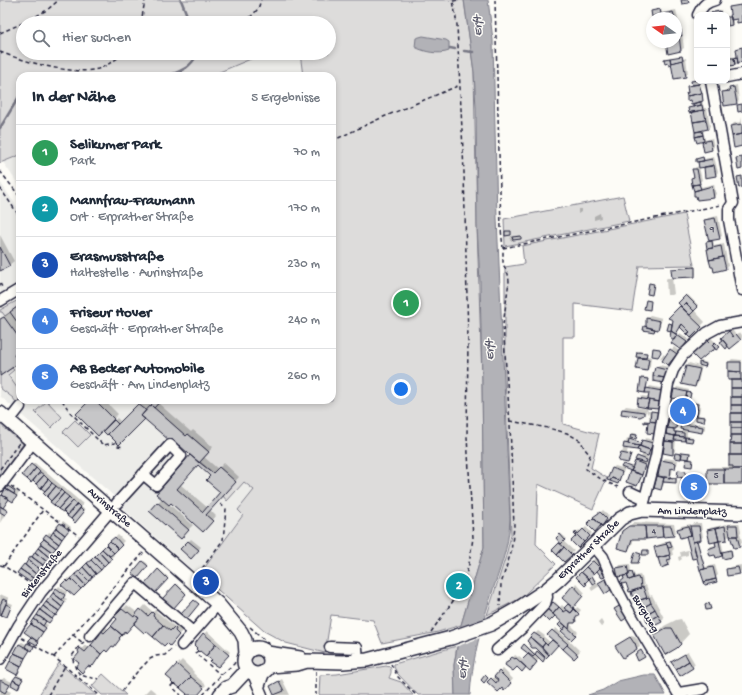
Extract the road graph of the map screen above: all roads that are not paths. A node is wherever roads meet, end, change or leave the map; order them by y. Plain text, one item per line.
1 (696, 0) edge
2 (715, 0) edge
3 (698, 12) edge
4 (699, 12) edge
5 (742, 74) edge
6 (730, 76) edge
7 (712, 84) edge
8 (737, 202) edge
9 (742, 290) edge
10 (16, 291) edge
11 (0, 301) edge
12 (742, 322) edge
13 (20, 407) dead end
14 (5, 417) edge
15 (29, 438) junction
16 (144, 474) dead end
17 (2, 483) edge
18 (630, 492) dead end
19 (644, 505) junction
20 (114, 506) junction
21 (742, 513) edge
22 (594, 545) junction
23 (546, 590) junction
24 (220, 606) junction
25 (193, 632) junction
26 (87, 640) road end
27 (182, 645) road end
28 (330, 647) dead end
29 (497, 650) dead end
30 (0, 659) edge
31 (358, 661) junction
32 (256, 663) junction
33 (703, 689) dead end
34 (261, 691) edge
35 (223, 692) edge
36 (679, 694) edge

1 - 3 street
2 - 4 street
5 - 6 street
7 - 8 street
8 - 9 street
10 - 11 street
12 - 19 street
13 - 14 street
14 - 15 main road, Aurinstraße
15 - 17 street
15 - 20 main road, Aurinstraße
16 - 20 street, Birkenstraße
18 - 19 street
19 - 21 main road, Am Lindenplatz
19 - 22 main road, Erprather Straße
20 - 24 main road, Aurinstraße
20 - 30 street, Birkenstraße
22 - 23 main road, Erprather Straße
22 - 36 street, Burgweg
23 - 29 street
23 - 31 main road, Erprather Straße
24 - 25 street
24 - 32 main road, Aurinstraße
25 - 26 street
25 - 27 street
28 - 31 street
31 - 32 main road, Erprather Straße
32 - 34 street
32 - 35 main road
33 - 36 street

